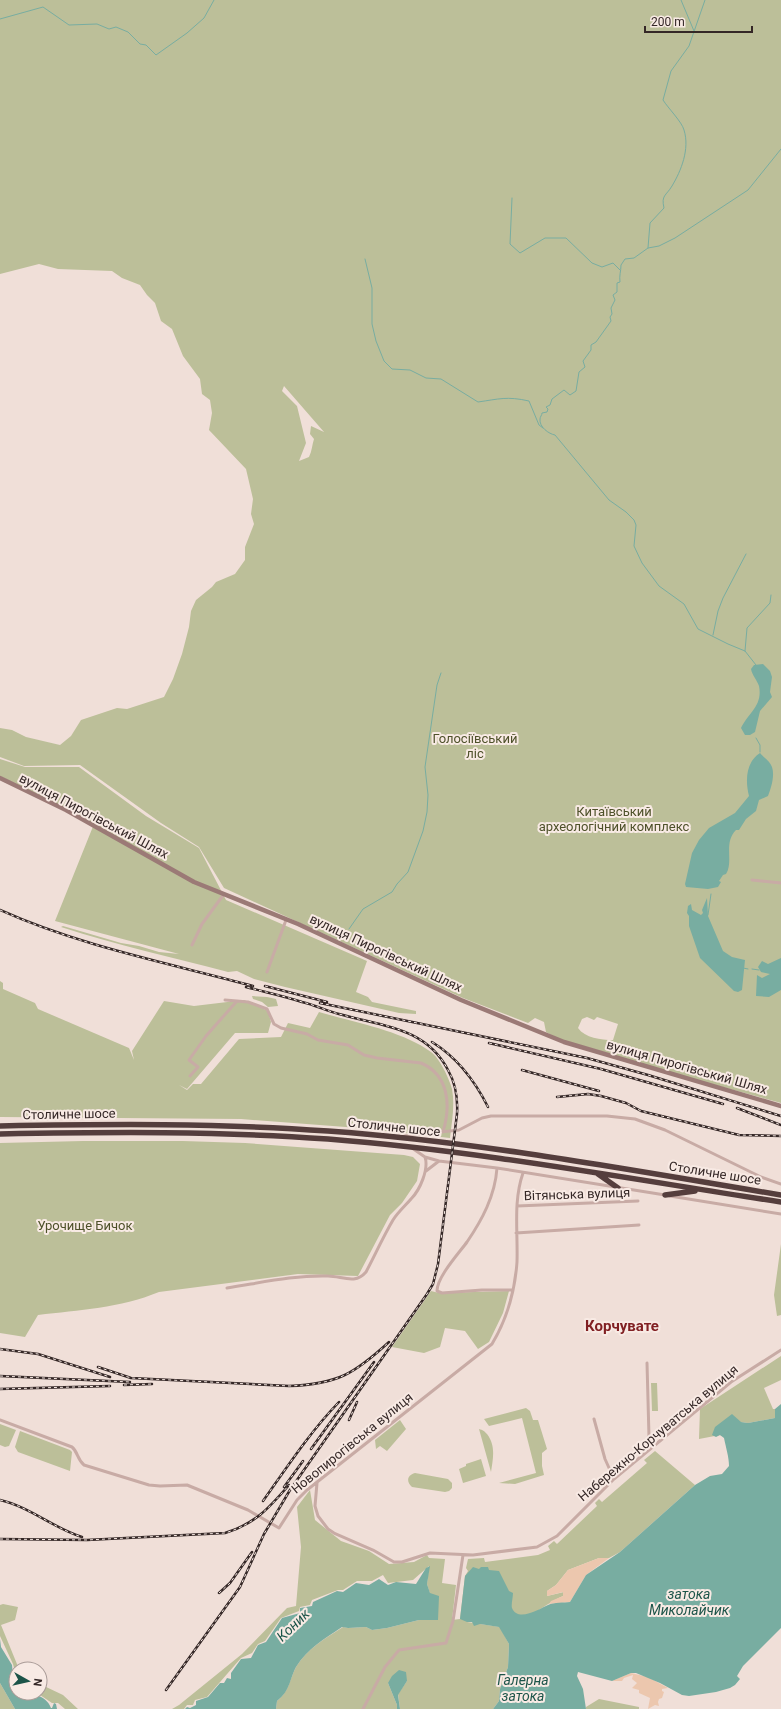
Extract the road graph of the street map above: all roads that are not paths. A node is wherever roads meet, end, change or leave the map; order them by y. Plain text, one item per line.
1 (0, 778) edge
2 (752, 880) dead end
3 (781, 883) edge
4 (224, 894) junction
5 (286, 920) junction
6 (192, 945) dead end
7 (267, 972) dead end
8 (225, 1000) dead end
9 (237, 1001) junction
10 (190, 1076) dead end
11 (781, 1106) edge
12 (0, 1126) edge
13 (443, 1132) junction
14 (0, 1134) edge
15 (396, 1137) junction
16 (411, 1147) junction
17 (425, 1157) junction
18 (438, 1161) junction
19 (497, 1168) junction
20 (425, 1172) junction
21 (596, 1172) junction
22 (523, 1173) junction
23 (781, 1184) edge
24 (618, 1188) junction
25 (701, 1190) junction
26 (665, 1195) junction
27 (781, 1195) edge
28 (638, 1201) dead end
29 (781, 1202) edge
30 (517, 1206) junction
31 (781, 1214) edge
32 (639, 1226) dead end
33 (516, 1233) junction
34 (227, 1288) dead end
35 (513, 1290) junction
36 (781, 1350) edge
37 (647, 1363) dead end
38 (594, 1419) dead end
39 (0, 1420) edge
40 (654, 1446) junction
41 (614, 1479) junction
42 (318, 1482) junction
43 (463, 1555) junction
44 (362, 1709) edge

1 - 4 street, вулиця Пирогівський Шлях
2 - 3 street
4 - 5 street, вулиця Пирогівський Шлях
4 - 6 street
5 - 7 street
5 - 11 street, вулиця Пирогівський Шлях
8 - 9 street
9 - 10 street
9 - 13 street
12 - 15 highway, Столичне шосе
13 - 15 street
13 - 23 street
14 - 16 highway, Столичне шосе
15 - 27 highway, Столичне шосе
16 - 17 street
16 - 21 highway, Столичне шосе
17 - 18 street
17 - 20 street
18 - 19 street
18 - 20 street
19 - 22 street
19 - 35 street
20 - 34 street
21 - 24 highway
21 - 25 highway, Столичне шосе
22 - 24 street
22 - 30 street, Новопирогівська вулиця
24 - 26 street
25 - 26 highway
25 - 29 highway, Столичне шосе
26 - 31 street
28 - 30 street, Вітянська вулиця
30 - 33 street, Новопирогівська вулиця
32 - 33 street
33 - 35 street, Новопирогівська вулиця
35 - 42 street, Новопирогівська вулиця
36 - 40 street, Набережно-Корчуватська вулиця
37 - 40 street
38 - 41 street
39 - 42 street, Новопирогівська вулиця
40 - 41 street, Набережно-Корчуватська вулиця
41 - 43 street, Набережно-Корчуватська вулиця
42 - 43 street, Набережно-Корчуватська вулиця
43 - 44 street

